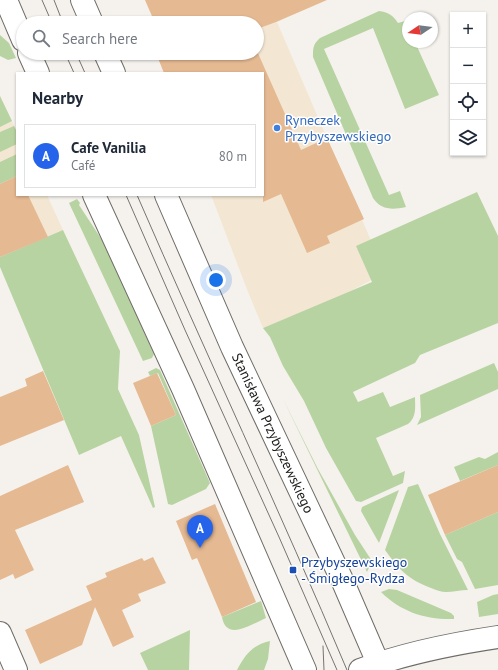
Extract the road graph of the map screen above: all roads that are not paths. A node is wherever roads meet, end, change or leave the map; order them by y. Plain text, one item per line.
1 (6, 0) edge
2 (82, 0) edge
3 (89, 16) edge
4 (16, 24) edge
5 (32, 60) edge
6 (108, 60) edge
7 (38, 72) edge
8 (114, 72) edge
9 (94, 196) edge
10 (166, 196) edge
11 (0, 633) edge
12 (498, 637) edge
13 (373, 668) edge
14 (16, 670) edge
15 (305, 670) edge

1 - 4 main road
2 - 3 main road
5 - 7 main road
6 - 8 main road
9 - 15 main road
10 - 13 main road, Stanisława Przybyszewskiego
11 - 14 main road
12 - 13 main road

